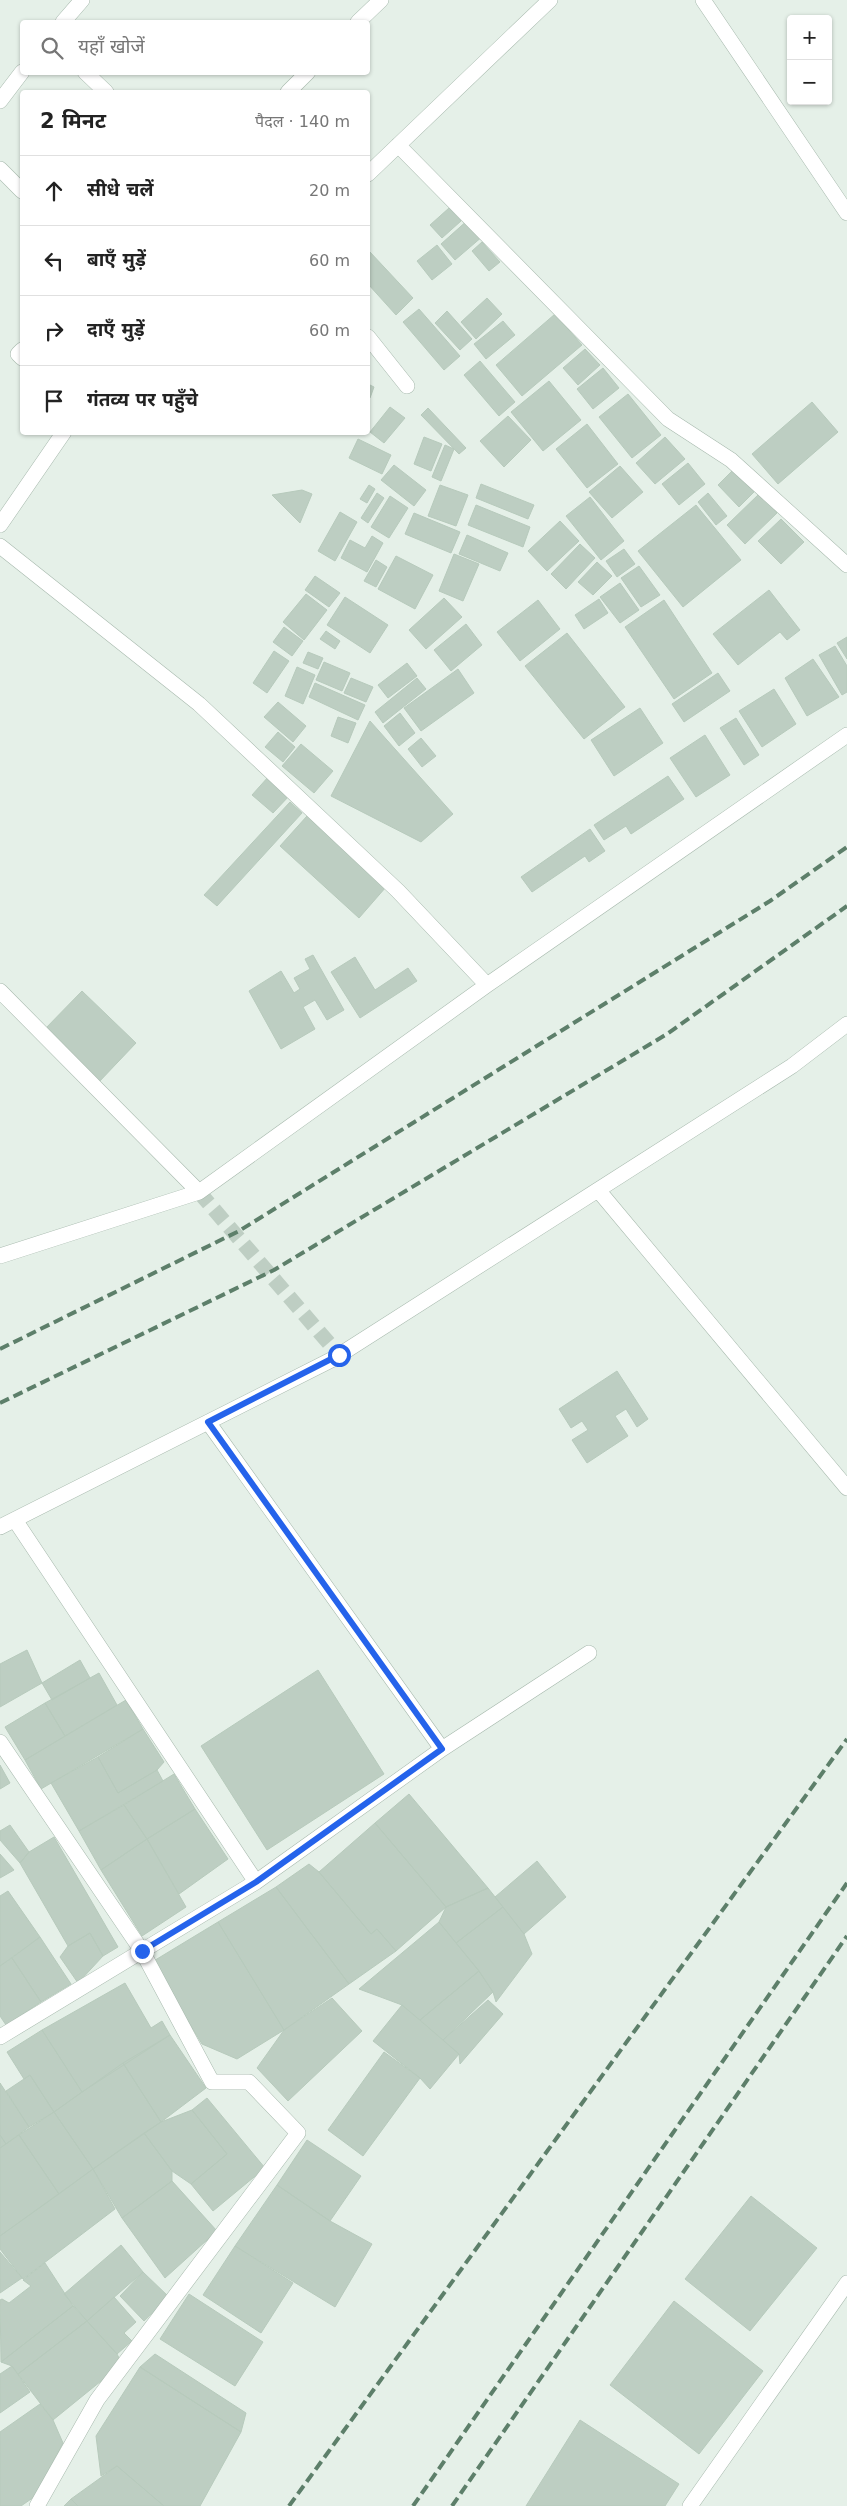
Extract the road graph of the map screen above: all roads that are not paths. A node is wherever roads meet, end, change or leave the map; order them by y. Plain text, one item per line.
1 (82, 0) edge
2 (381, 0) edge
3 (550, 0) edge
4 (703, 0) edge
5 (65, 20) edge
6 (360, 20) edge
7 (20, 75) edge
8 (88, 75) edge
9 (305, 75) edge
10 (104, 90) edge
11 (290, 90) edge
12 (0, 101) edge
13 (398, 146) junction
14 (0, 169) edge
15 (370, 172) edge
16 (20, 189) edge
17 (847, 213) edge
18 (370, 340) edge
19 (406, 386) dead end
20 (62, 435) edge
21 (0, 525) edge
22 (0, 546) edge
23 (847, 565) edge
24 (847, 735) edge
25 (487, 985) junction
26 (0, 991) edge
27 (847, 1024) edge
28 (598, 1190) junction
29 (199, 1192) junction
30 (0, 1256) edge
31 (208, 1422) junction
32 (847, 1488) edge
33 (15, 1520) junction
34 (0, 1527) edge
35 (589, 1653) dead end
36 (0, 1742) edge
37 (442, 1749) junction
38 (256, 1882) junction
39 (142, 1951) junction
40 (0, 2038) edge
41 (847, 2284) edge
42 (37, 2506) edge
43 (690, 2506) edge

1 - 5 street
2 - 6 street
3 - 13 street
4 - 17 street
7 - 12 street
8 - 10 street
9 - 11 street
13 - 15 street
13 - 23 street
14 - 16 street
18 - 19 street
20 - 21 street
22 - 25 street
24 - 25 street
25 - 29 street
26 - 29 street
27 - 28 street
28 - 31 street
28 - 32 street
29 - 30 street
31 - 33 street
31 - 37 street
33 - 34 street
33 - 38 street
35 - 37 street
36 - 39 street
37 - 38 street
38 - 39 street
39 - 40 street
39 - 42 street
41 - 43 street

